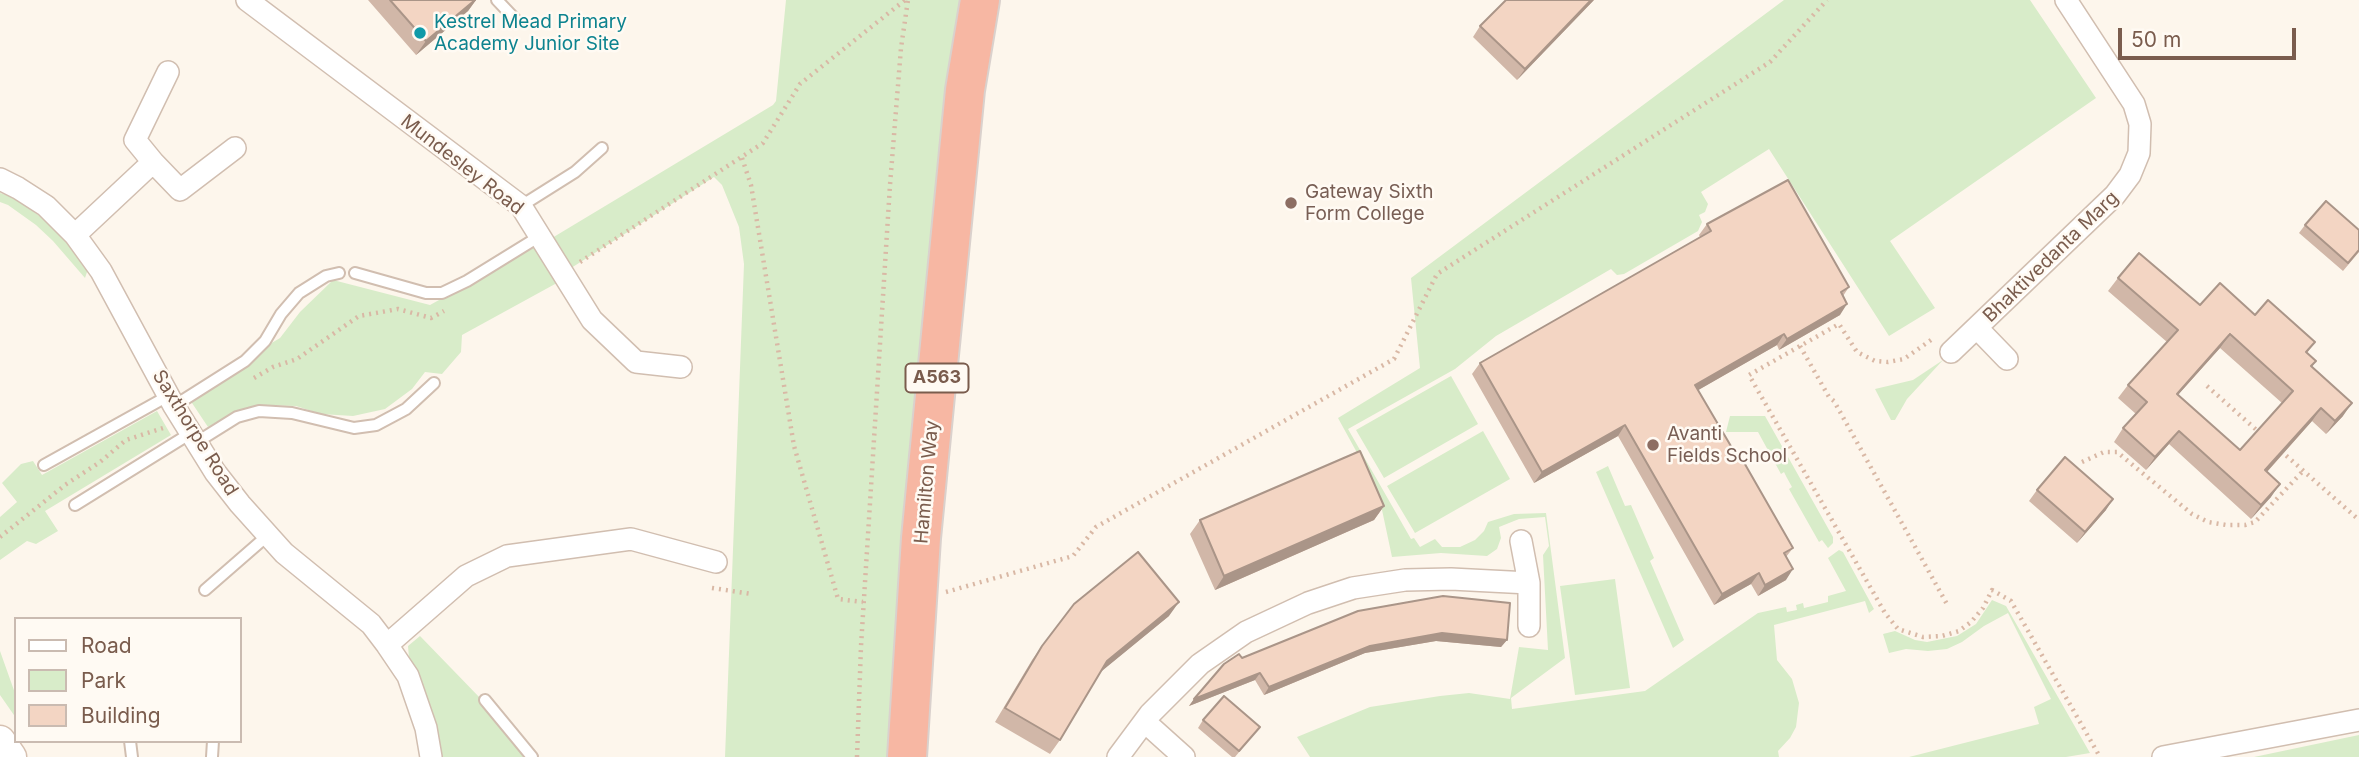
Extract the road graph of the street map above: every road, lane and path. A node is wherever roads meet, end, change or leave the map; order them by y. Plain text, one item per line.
1 (247, 0) edge
2 (497, 0) edge
3 (906, 0) edge
4 (980, 0) edge
5 (1828, 0) edge
6 (2066, 0) edge
7 (516, 20) dead end
8 (168, 72) dead end
9 (235, 148) dead end
10 (602, 148) dead end
11 (742, 158) junction
12 (153, 162) junction
13 (0, 179) edge
14 (522, 206) junction
15 (75, 235) junction
16 (540, 236) junction
17 (579, 262) dead end
18 (340, 273) dead end
19 (355, 273) dead end
20 (455, 305) dead end
21 (1977, 328) junction
22 (1935, 337) dead end
23 (1800, 346) junction
24 (1951, 352) dead end
25 (2007, 359) dead end
26 (681, 367) dead end
27 (250, 381) dead end
28 (434, 383) dead end
29 (2207, 386) dead end
30 (182, 419) junction
31 (2265, 437) edge
32 (2274, 445) edge
33 (2082, 462) dead end
34 (44, 465) dead end
35 (2303, 471) junction
36 (75, 505) dead end
37 (2359, 520) edge
38 (267, 536) junction
39 (0, 537) edge
40 (1521, 541) dead end
41 (716, 562) dead end
42 (1529, 583) junction
43 (977, 584) dead end
44 (712, 588) dead end
45 (205, 590) dead end
46 (751, 594) dead end
47 (864, 601) junction
48 (1948, 606) dead end
49 (1529, 626) dead end
50 (387, 645) junction
51 (485, 700) dead end
52 (2359, 720) edge
53 (1144, 722) junction
54 (0, 741) edge
55 (11, 757) edge
56 (431, 757) edge
57 (532, 757) edge
58 (856, 757) edge
59 (907, 757) edge
60 (1118, 757) edge
61 (1184, 757) edge
62 (2100, 757) edge
63 (2163, 757) edge

1 - 14 street, Mundesley Road
2 - 7 lane
3 - 11 path
3 - 47 path
4 - 59 highway, Hamilton Way / A563
5 - 43 path
6 - 21 street, Bhaktivedanta Marg
8 - 12 street
9 - 12 street
10 - 14 lane
11 - 17 path
11 - 47 path
12 - 15 street
13 - 15 street, Saxthorpe Road
14 - 16 street, Mundesley Road
15 - 30 street, Saxthorpe Road
16 - 19 lane
16 - 26 street, Mundesley Road
18 - 30 lane
20 - 27 path
21 - 24 street, Bhaktivedanta Marg
21 - 25 street, Bhaktivedanta Marg
22 - 23 path
23 - 48 path
23 - 62 path
28 - 30 lane
29 - 31 path
30 - 34 lane
30 - 36 lane
30 - 38 street, Saxthorpe Road
30 - 39 path
32 - 35 path
33 - 35 path
35 - 37 path
38 - 45 lane
38 - 50 street, Saxthorpe Road
40 - 42 street
41 - 50 street
42 - 49 street
42 - 53 street
44 - 46 path
47 - 58 path
50 - 56 street, Saxthorpe Road
51 - 57 lane
52 - 63 street
53 - 60 street
53 - 61 street
54 - 55 street

